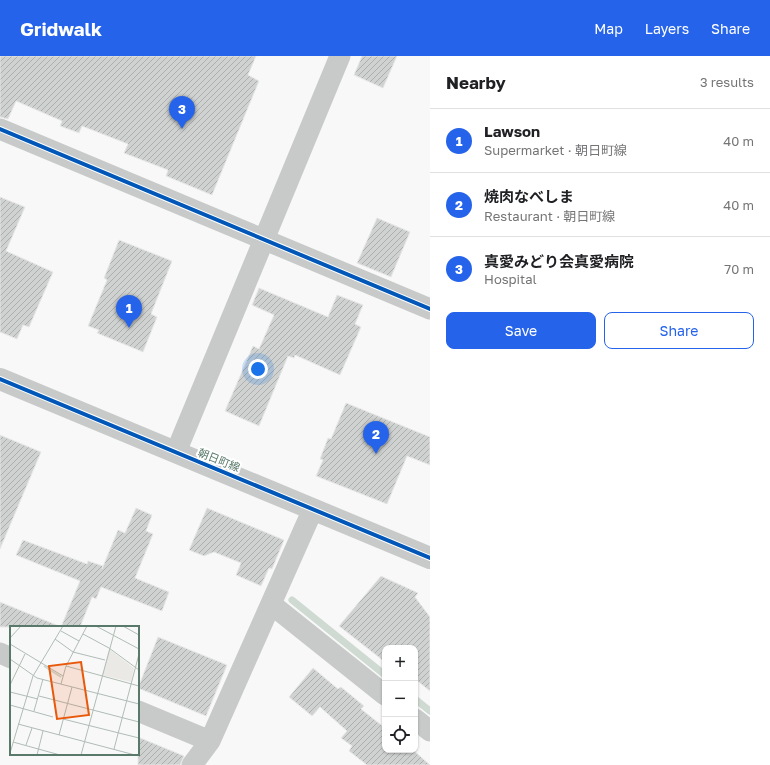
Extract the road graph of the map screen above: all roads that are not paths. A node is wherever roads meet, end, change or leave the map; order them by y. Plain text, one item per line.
1 (340, 56) edge
2 (0, 129) edge
3 (265, 240) junction
4 (430, 309) edge
5 (0, 379) edge
6 (176, 452) junction
7 (313, 509) junction
8 (430, 558) edge
9 (271, 604) junction
10 (0, 653) edge
11 (10, 658) edge
12 (382, 693) edge
13 (139, 711) edge
14 (418, 721) edge
15 (430, 731) edge
16 (210, 741) junction
17 (192, 765) edge

1 - 3 street
2 - 3 street
3 - 4 street
3 - 6 street
5 - 6 street, 朝日町線
6 - 7 street, 朝日町線
7 - 8 street, 朝日町線
7 - 9 street
9 - 12 street
9 - 16 street
10 - 11 street
13 - 16 street
14 - 15 street
16 - 17 street

